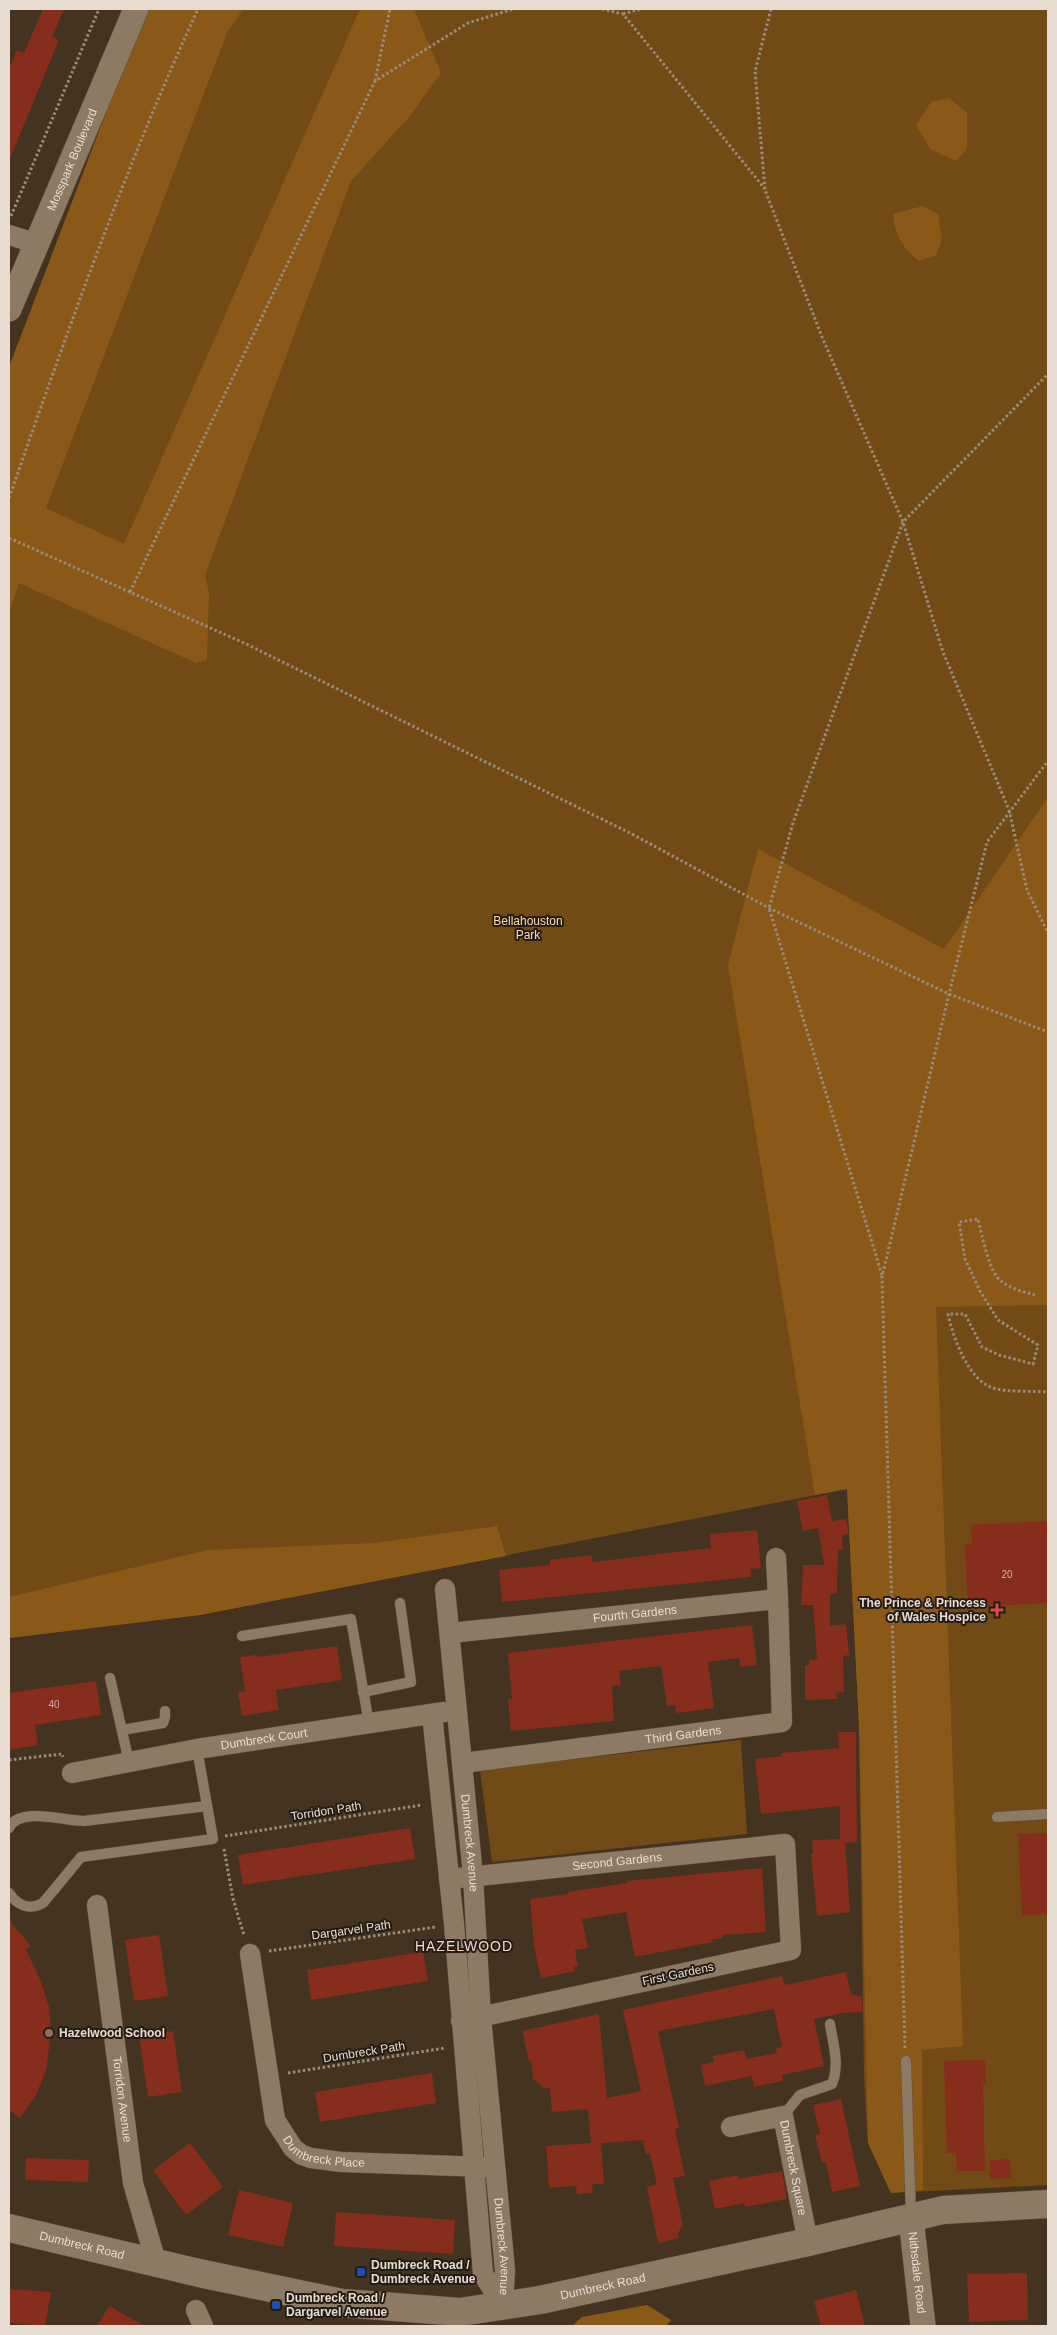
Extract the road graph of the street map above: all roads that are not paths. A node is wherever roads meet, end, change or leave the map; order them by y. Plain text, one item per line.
1 (136, 9) edge
2 (9, 235) edge
3 (35, 243) junction
4 (9, 310) edge
5 (776, 1558) dead end
6 (445, 1590) dead end
7 (778, 1599) junction
8 (400, 1603) dead end
9 (450, 1632) junction
10 (242, 1636) dead end
11 (110, 1678) dead end
12 (363, 1692) junction
13 (458, 1709) junction
14 (165, 1711) dead end
15 (432, 1714) junction
16 (369, 1724) junction
17 (122, 1730) junction
18 (197, 1749) junction
19 (129, 1762) junction
20 (463, 1763) junction
21 (72, 1773) road end
22 (207, 1806) junction
23 (1048, 1814) edge
24 (996, 1816) dead end
25 (9, 1828) edge
26 (785, 1844) joint
27 (473, 1876) junction
28 (449, 1879) junction
29 (9, 1894) edge
30 (97, 1905) dead end
31 (250, 1954) road end
32 (481, 2017) junction
33 (461, 2021) junction
34 (830, 2024) dead end
35 (906, 2061) road end
36 (783, 2116) junction
37 (731, 2127) dead end
38 (472, 2166) junction
39 (495, 2167) junction
40 (1048, 2204) edge
41 (911, 2218) junction
42 (9, 2228) edge
43 (808, 2242) junction
44 (9, 2246) edge
45 (156, 2262) junction
46 (503, 2306) junction
47 (923, 2326) edge

1 - 3 street, Mosspark Boulevard
2 - 3 street
3 - 4 street, Mosspark Boulevard
5 - 7 street
6 - 9 street, Dumbreck Avenue
7 - 9 street, Fourth Gardens
7 - 20 street, Third Gardens
8 - 12 lane
9 - 13 street, Dumbreck Avenue
10 - 12 lane
11 - 17 lane
12 - 16 lane
13 - 15 street, Dumbreck Court
13 - 20 street, Dumbreck Avenue
14 - 17 lane
15 - 16 street, Dumbreck Court
15 - 28 street, Dumbreck Avenue
16 - 18 street, Dumbreck Court
17 - 19 lane
18 - 19 street, Dumbreck Court
18 - 22 lane
19 - 21 street, Dumbreck Court
20 - 27 street, Dumbreck Avenue
22 - 25 lane
22 - 29 lane
23 - 24 lane
26 - 27 street, Second Gardens
26 - 32 street, First Gardens
27 - 28 street, Second Gardens
27 - 32 street, Dumbreck Avenue
28 - 33 street, Dumbreck Avenue
30 - 45 street, Torridon Avenue
31 - 38 street, Dumbreck Place
32 - 33 street, First Gardens
32 - 39 street, Dumbreck Avenue
33 - 38 street, Dumbreck Avenue
34 - 36 lane
35 - 41 lane
36 - 37 street, Dumbreck Square
36 - 43 street, Dumbreck Square
38 - 39 street, Dumbreck Place
38 - 46 street, Dumbreck Avenue
39 - 46 street, Dumbreck Avenue
40 - 41 main road, Dumbreck Road
41 - 43 main road, Dumbreck Road
41 - 47 street, Nithsdale Road
42 - 45 main road, Dumbreck Road
43 - 46 main road, Dumbreck Road
44 - 45 main road, Dumbreck Road
45 - 46 main road, Dumbreck Road

